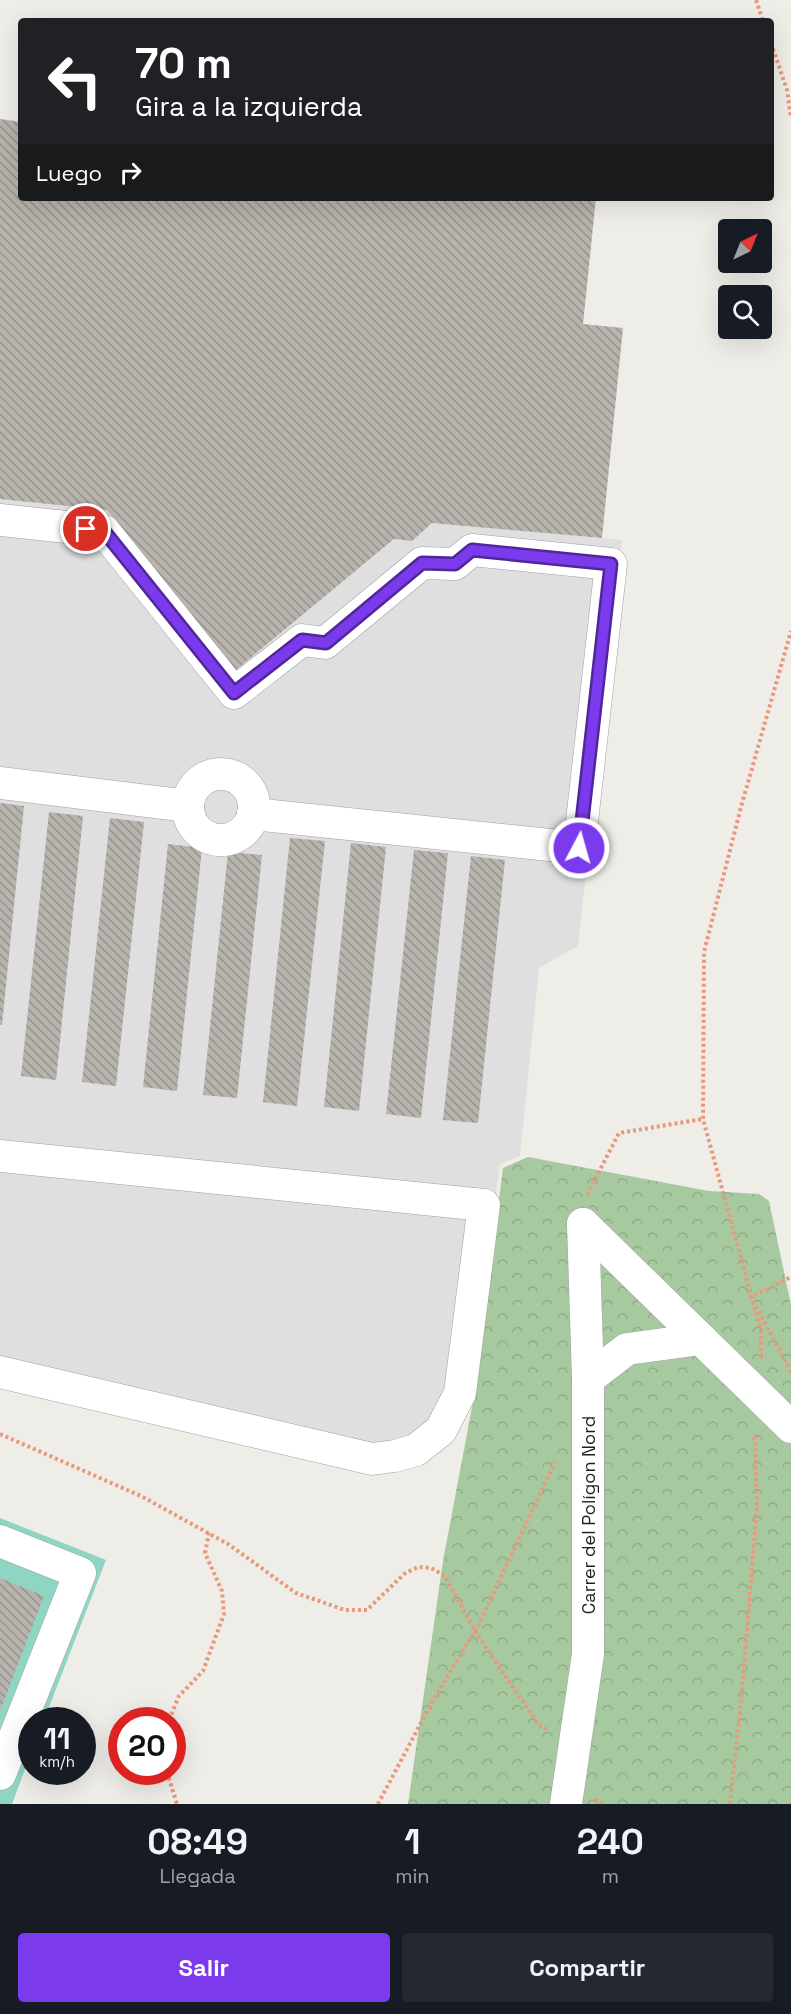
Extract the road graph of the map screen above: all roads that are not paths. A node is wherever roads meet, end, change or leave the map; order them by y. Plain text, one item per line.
1 (0, 520) edge
2 (0, 783) edge
3 (188, 806) junction
4 (253, 813) junction
5 (0, 1156) edge
6 (700, 1339) junction
7 (0, 1372) edge
8 (588, 1379) junction
9 (791, 1427) edge
10 (0, 1541) edge
11 (0, 1774) edge
12 (566, 1804) edge

1 - 4 street
2 - 3 street
3 - 4 street
3 - 4 street
5 - 7 street
6 - 8 street
6 - 8 street, Carrer del Polígon Nord
6 - 9 street
8 - 12 street, Carrer del Polígon Nord
10 - 11 street

